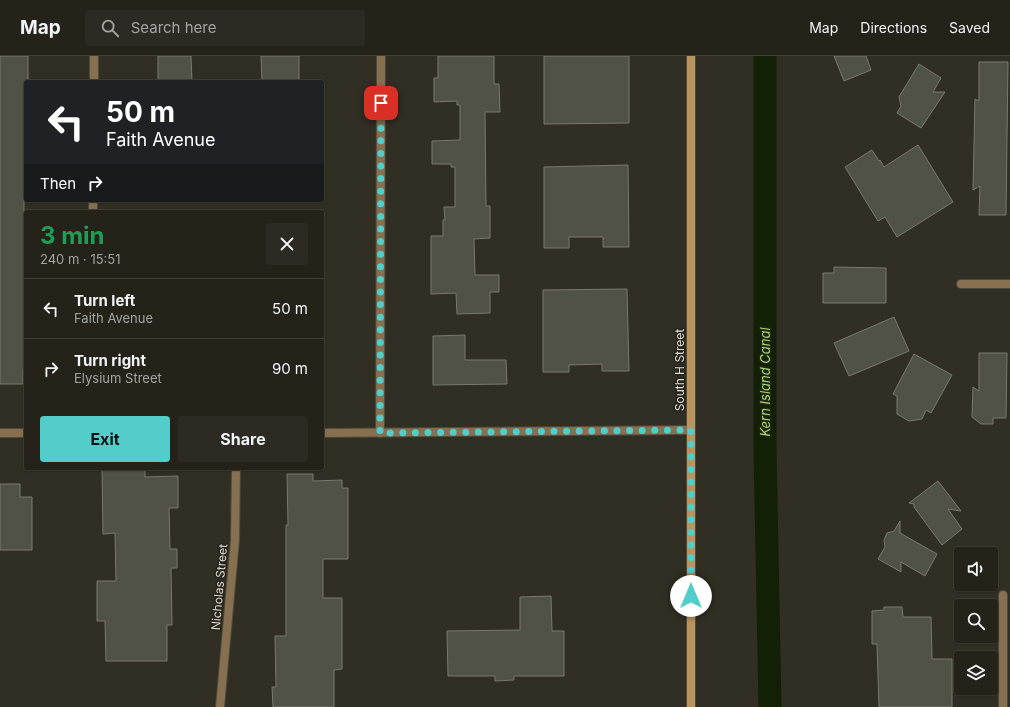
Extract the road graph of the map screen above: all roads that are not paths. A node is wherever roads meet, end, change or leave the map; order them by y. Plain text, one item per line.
1 (94, 56) edge
2 (381, 56) edge
3 (691, 56) edge
4 (94, 80) edge
5 (961, 284) dead end
6 (1010, 284) edge
7 (691, 430) junction
8 (0, 433) edge
9 (24, 433) edge
10 (324, 433) edge
11 (380, 433) junction
12 (236, 470) edge
13 (1003, 595) dead end
14 (220, 707) edge
15 (691, 707) edge
16 (1003, 707) edge

1 - 4 street
2 - 11 street
3 - 7 street, South H Street
5 - 6 street
7 - 11 street
7 - 15 street, South H Street
8 - 9 street
10 - 11 street
12 - 14 street, Nicholas Street
13 - 16 street

